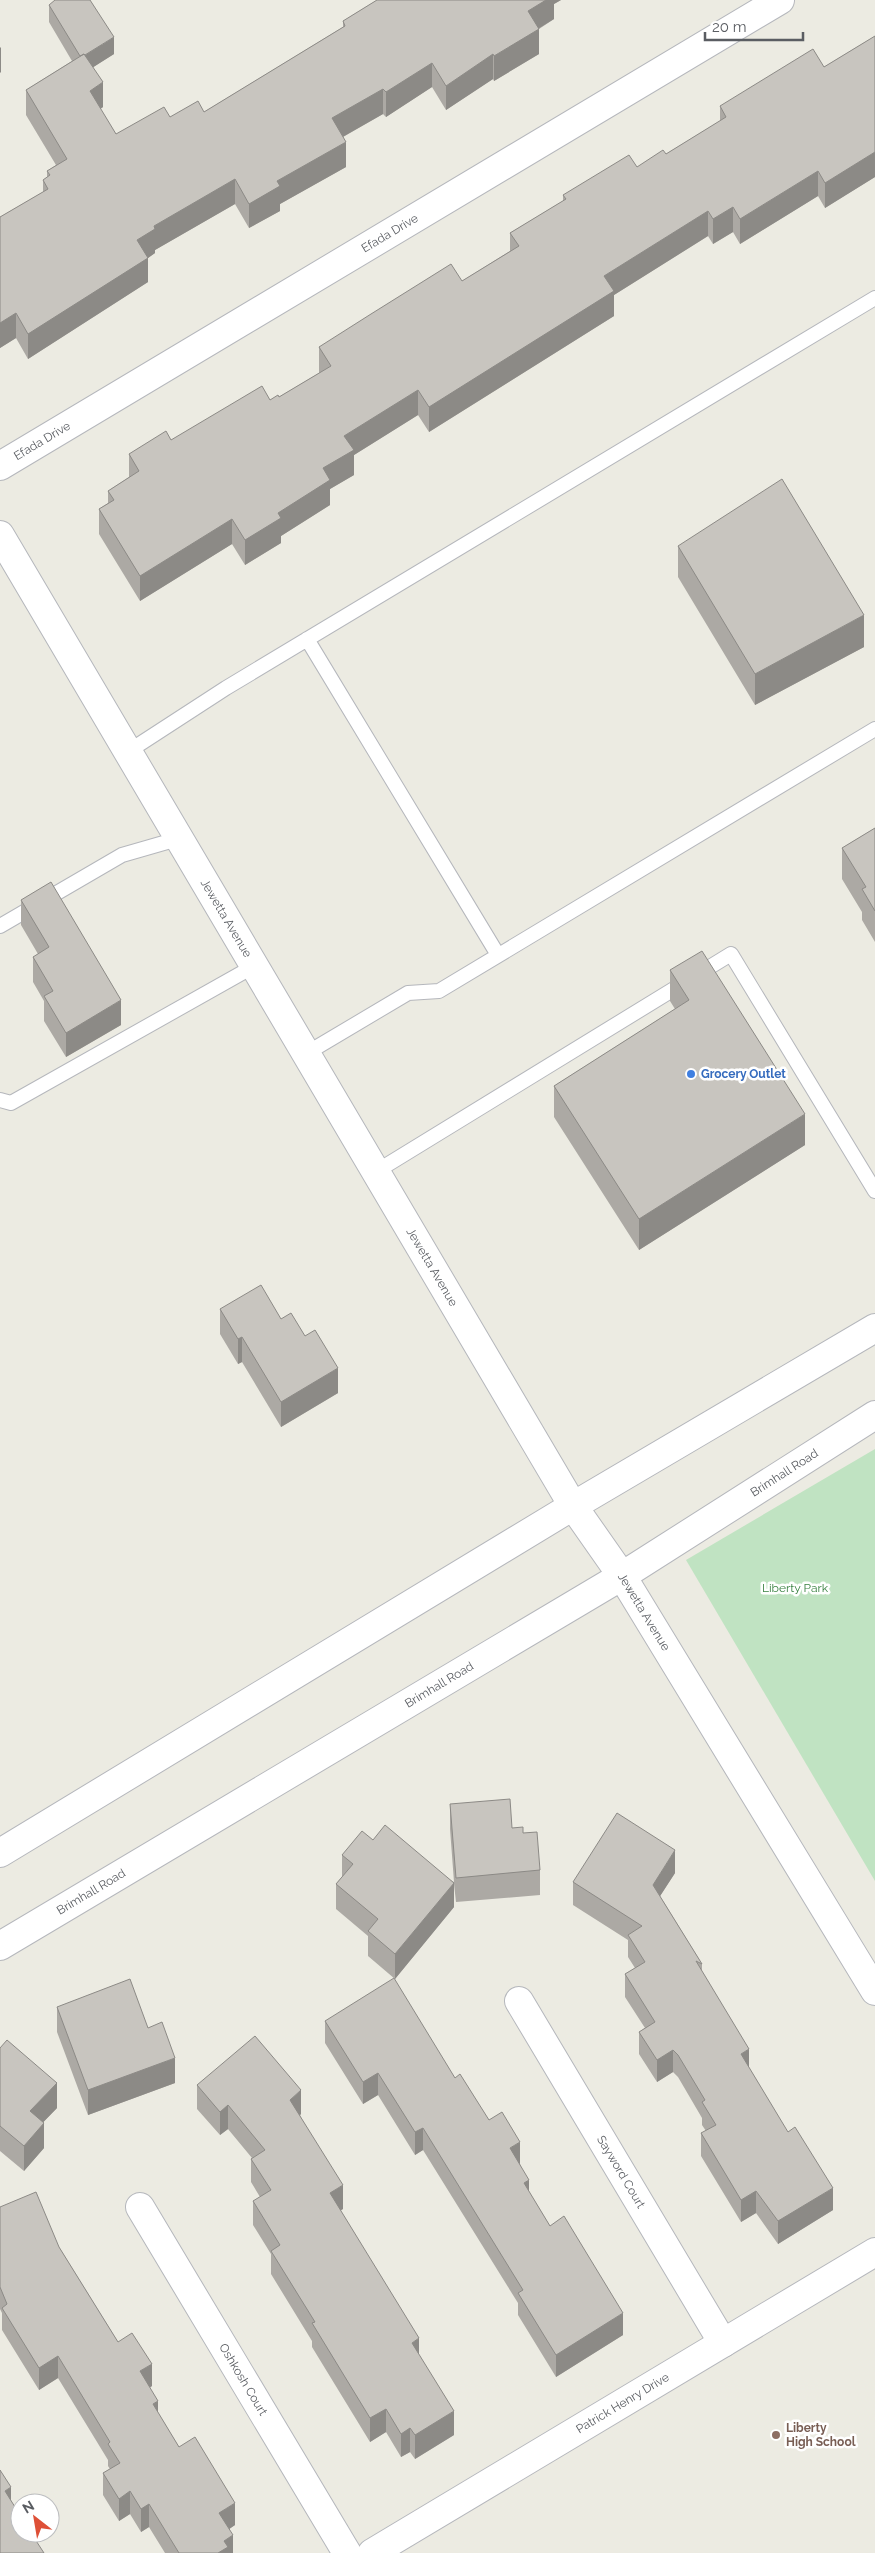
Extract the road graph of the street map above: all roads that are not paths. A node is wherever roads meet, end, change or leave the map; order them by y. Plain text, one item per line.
1 (780, 0) edge
2 (875, 298) edge
3 (0, 466) edge
4 (0, 535) edge
5 (307, 639) junction
6 (875, 729) edge
7 (129, 751) junction
8 (181, 838) junction
9 (0, 926) edge
10 (498, 955) junction
11 (256, 965) junction
12 (307, 1053) junction
13 (0, 1100) edge
14 (376, 1171) junction
15 (875, 1191) edge
16 (875, 1328) edge
17 (875, 1415) edge
18 (574, 1506) junction
19 (622, 1576) junction
20 (0, 1853) edge
21 (0, 1946) edge
22 (875, 1991) edge
23 (519, 2001) dead end
24 (140, 2207) dead end
25 (875, 2252) edge
26 (723, 2342) junction
27 (347, 2553) edge
28 (372, 2553) edge

1 - 3 street, Efada Drive
2 - 5 lane
4 - 7 street, Jewetta Avenue
5 - 7 lane
5 - 10 lane
6 - 10 lane
7 - 8 street, Jewetta Avenue
8 - 9 lane
8 - 11 street, Jewetta Avenue
10 - 12 lane
11 - 12 street, Jewetta Avenue
11 - 13 lane
12 - 14 street, Jewetta Avenue
14 - 15 lane
14 - 18 street, Jewetta Avenue
16 - 18 street
17 - 19 street, Brimhall Road
18 - 19 street, Jewetta Avenue
18 - 20 street
19 - 21 street, Brimhall Road
19 - 22 street, Jewetta Avenue
23 - 26 street, Sayword Court
24 - 27 street, Oshkosh Court
25 - 26 street, Patrick Henry Drive
26 - 28 street, Patrick Henry Drive

